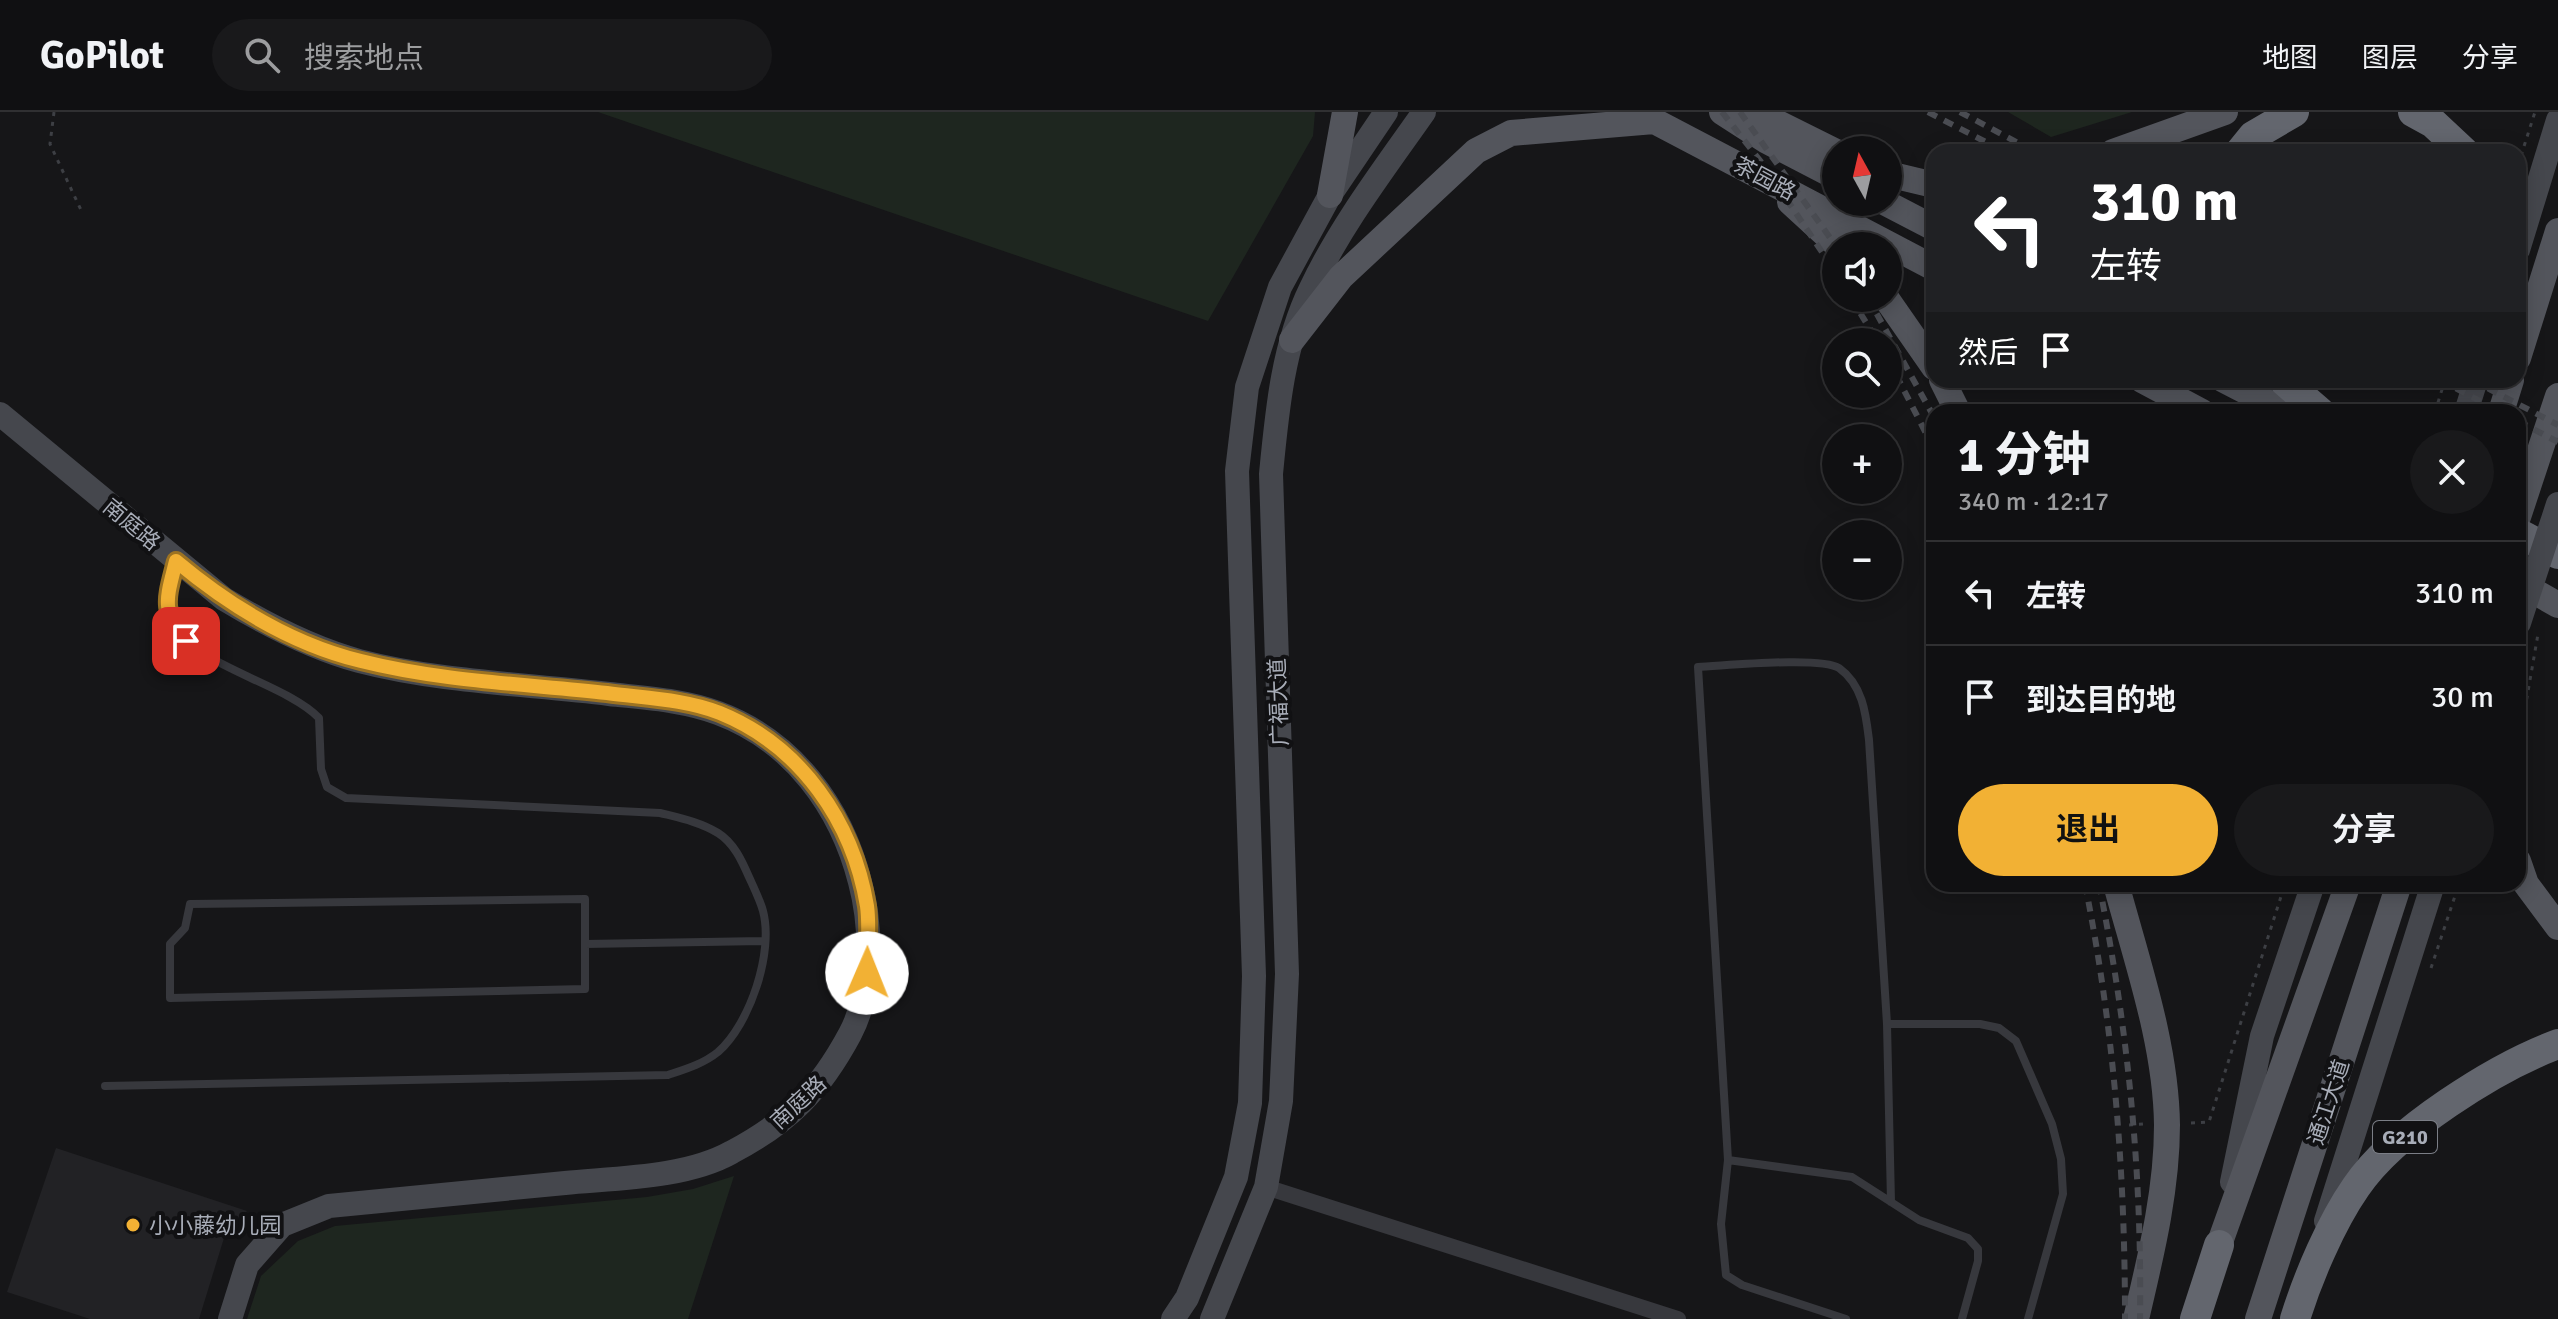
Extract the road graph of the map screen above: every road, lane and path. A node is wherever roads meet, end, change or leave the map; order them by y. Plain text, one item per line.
1 (54, 112) edge
2 (1345, 112) edge
3 (1386, 112) edge
4 (1424, 112) edge
5 (1722, 112) edge
6 (1756, 112) edge
7 (2225, 112) edge
8 (2294, 112) edge
9 (2413, 112) edge
10 (2535, 112) edge
11 (1646, 116) edge
12 (2558, 120) edge
13 (2135, 144) edge
14 (2246, 144) edge
15 (2455, 144) edge
16 (2525, 144) edge
17 (1822, 145) edge
18 (1822, 170) edge
19 (1760, 175) junction
20 (1902, 177) edge
21 (1926, 183) edge
22 (1330, 195) junction
23 (81, 210) dead end
24 (1902, 211) edge
25 (1926, 224) edge
26 (2526, 224) edge
27 (2558, 231) edge
28 (1823, 232) edge
29 (1926, 264) edge
30 (1896, 312) edge
31 (2526, 333) edge
32 (1292, 340) junction
33 (1926, 356) edge
34 (2157, 388) edge
35 (2240, 388) edge
36 (2292, 388) edge
37 (2557, 400) edge
38 (2187, 404) edge
39 (2270, 404) edge
40 (2311, 404) edge
41 (0, 414) edge
42 (2526, 493) edge
43 (2558, 504) edge
44 (2526, 537) edge
45 (2555, 552) edge
46 (176, 561) junction
47 (2526, 587) edge
48 (2558, 605) edge
49 (2526, 617) edge
50 (2526, 884) edge
51 (2118, 892) edge
52 (2282, 892) edge
53 (2310, 892) edge
54 (2345, 892) edge
55 (2396, 892) edge
56 (2430, 892) edge
57 (2456, 892) edge
58 (2558, 927) edge
59 (763, 941) junction
60 (585, 944) junction
61 (2430, 972) dead end
62 (1887, 1024) junction
63 (2558, 1044) edge
64 (105, 1086) dead end
65 (2167, 1124) junction
66 (2129, 1125) dead end
67 (1728, 1160) junction
68 (1266, 1187) junction
69 (1891, 1202) junction
70 (2219, 1245) junction
71 (2305, 1286) junction
72 (230, 1319) edge
73 (1173, 1319) edge
74 (1212, 1319) edge
75 (1678, 1319) edge
76 (1846, 1319) edge
77 (1962, 1319) edge
78 (2028, 1319) edge
79 (2136, 1319) edge
80 (2195, 1319) edge
81 (2258, 1319) edge
82 (2295, 1319) edge

1 - 23 path
2 - 22 main road
3 - 22 street, 广福大道
4 - 32 street, 广福大道
5 - 18 main road, 茶园路
6 - 17 main road
7 - 13 main road
8 - 14 highway
9 - 15 highway
10 - 16 path
11 - 19 main road, 茶园路
11 - 32 main road
12 - 26 street
19 - 28 main road
19 - 29 main road, 茶园路
20 - 21 main road
22 - 73 street, 广福大道
24 - 25 main road
27 - 31 main road
30 - 33 main road
32 - 68 street, 广福大道
34 - 38 main road
35 - 39 main road
36 - 40 highway
37 - 42 main road
41 - 46 street, 南庭路
43 - 49 street, bridge
44 - 45 highway
46 - 59 lane
46 - 72 street, 南庭路
47 - 48 main road
50 - 58 main road
51 - 65 main road
52 - 65 path
53 - 70 street
54 - 70 main road
55 - 81 main road, 通江大道
56 - 71 street, 通江大道
57 - 61 path
59 - 60 lane
59 - 64 lane
60 - 60 lane
62 - 67 lane
62 - 69 lane
62 - 78 lane
63 - 71 highway, G210
65 - 66 path
65 - 79 main road
67 - 69 lane
67 - 76 lane
68 - 74 street, 广福大道
68 - 75 street
69 - 77 lane
70 - 80 highway
71 - 82 highway, 通江大道 / G210

